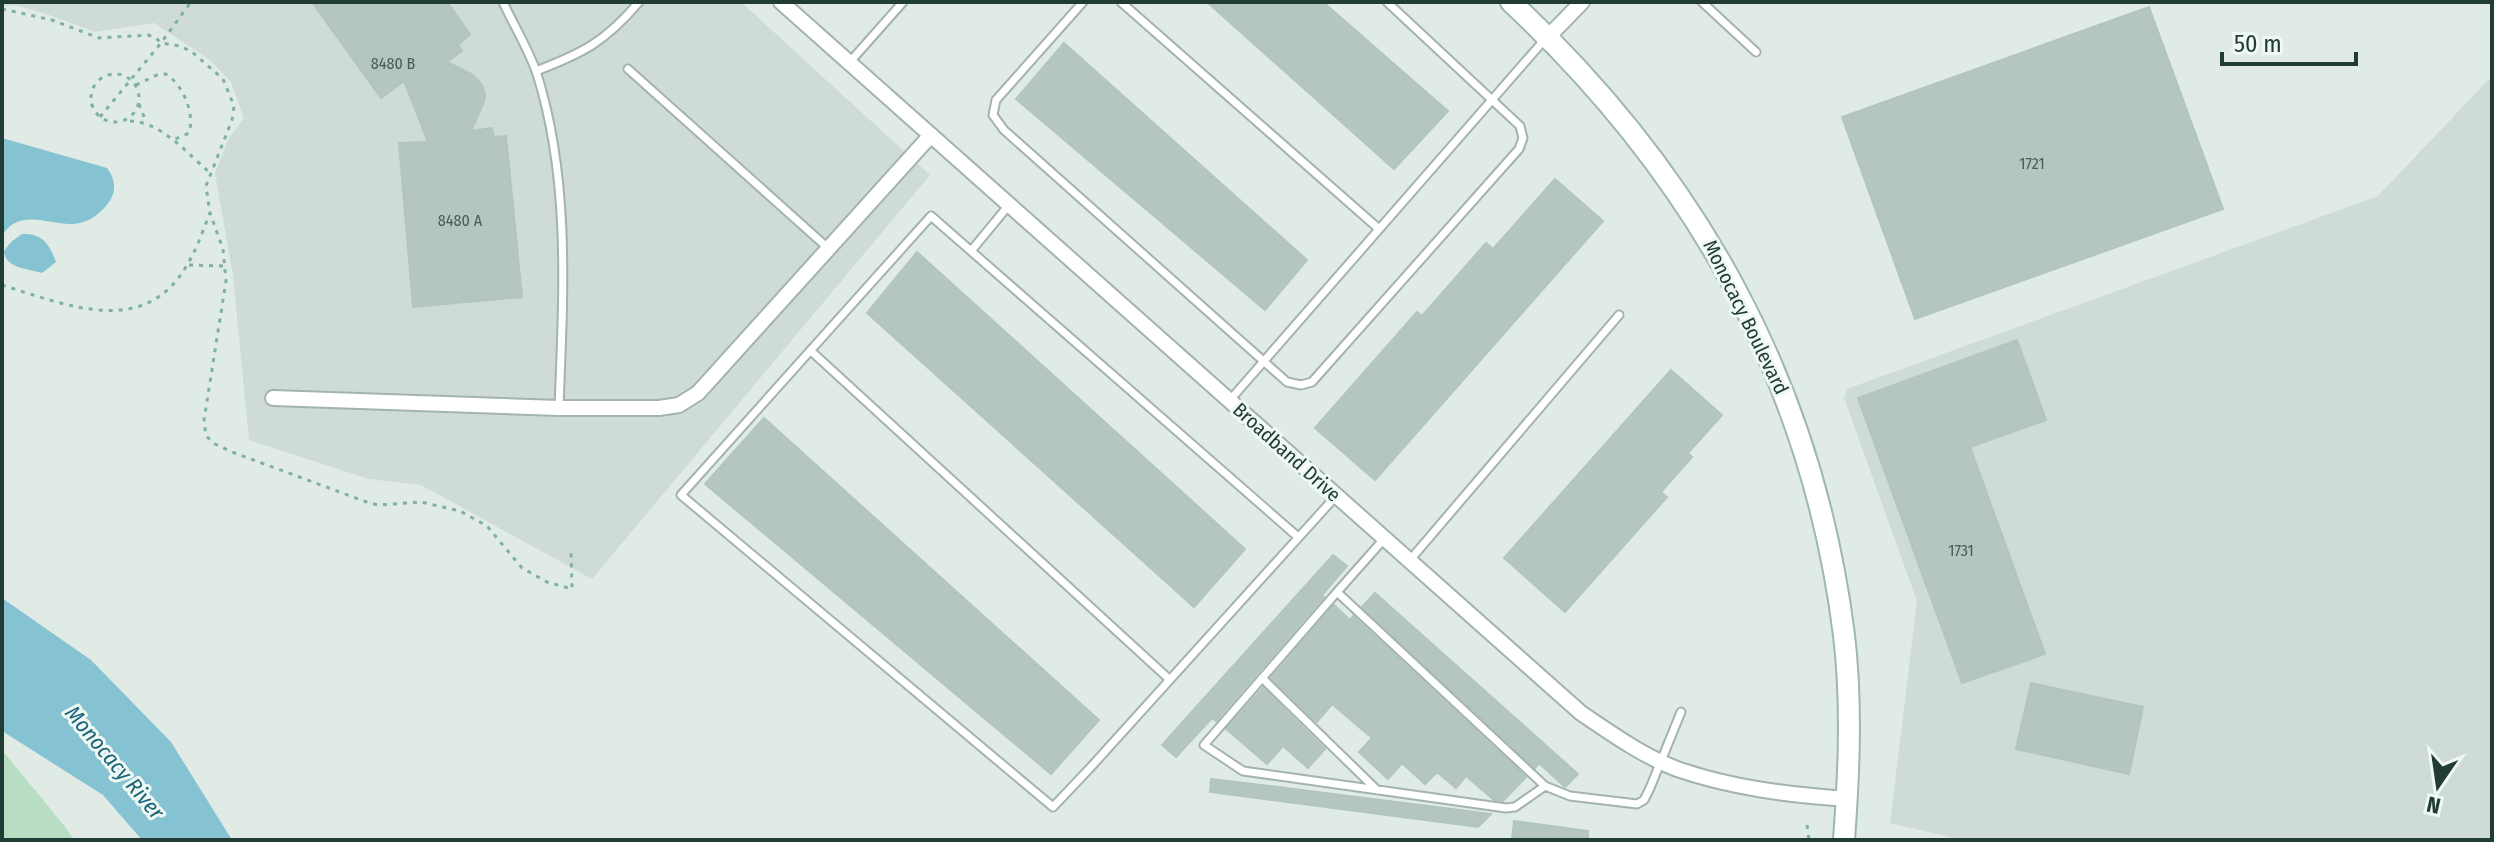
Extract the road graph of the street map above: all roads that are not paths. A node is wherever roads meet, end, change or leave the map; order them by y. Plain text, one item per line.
1 (503, 2) edge
2 (639, 2) edge
3 (781, 2) edge
4 (903, 2) edge
5 (1083, 2) edge
6 (1121, 2) edge
7 (1387, 2) edge
8 (1511, 2) edge
9 (1582, 2) edge
10 (1702, 2) edge
11 (1548, 37) junction
12 (1756, 52) dead end
13 (849, 63) junction
14 (628, 69) dead end
15 (536, 71) junction
16 (1492, 100) junction
17 (931, 135) junction
18 (1009, 205) junction
19 (1379, 229) junction
20 (829, 249) junction
21 (971, 251) junction
22 (1619, 315) dead end
23 (811, 351) junction
24 (1264, 361) junction
25 (273, 398) dead end
26 (1230, 400) junction
27 (559, 408) junction
28 (1336, 496) junction
29 (1298, 537) junction
30 (1384, 538) junction
31 (1410, 560) junction
32 (1337, 592) junction
33 (1262, 678) junction
34 (1169, 679) junction
35 (1681, 712) dead end
36 (1662, 762) junction
37 (1545, 786) junction
38 (1377, 790) junction
39 (1847, 799) junction
40 (1844, 840) edge

1 - 15 lane
2 - 15 lane
3 - 13 street, Broadband Drive
4 - 13 lane
5 - 24 lane
6 - 19 lane
7 - 16 lane
8 - 11 main road, Monocacy Boulevard
9 - 11 street
10 - 12 lane
11 - 16 lane
11 - 39 main road, Monocacy Boulevard
13 - 17 street, Broadband Drive
14 - 20 lane
15 - 27 lane
16 - 19 lane
16 - 24 lane
17 - 18 street, Broadband Drive
17 - 20 street
18 - 21 lane
18 - 26 street, Broadband Drive
19 - 24 lane
20 - 27 street
21 - 23 lane
21 - 29 lane
22 - 31 lane
23 - 34 lane
23 - 34 lane
24 - 26 lane
25 - 27 street
26 - 28 street, Broadband Drive
28 - 29 lane
28 - 30 street, Broadband Drive
29 - 34 lane
30 - 31 street, Broadband Drive
30 - 32 lane
31 - 36 street, Broadband Drive
32 - 33 lane
32 - 37 lane
33 - 38 lane
33 - 38 lane
35 - 36 lane
36 - 37 lane
36 - 39 street, Broadband Drive
37 - 38 lane
39 - 40 main road, Monocacy Boulevard

